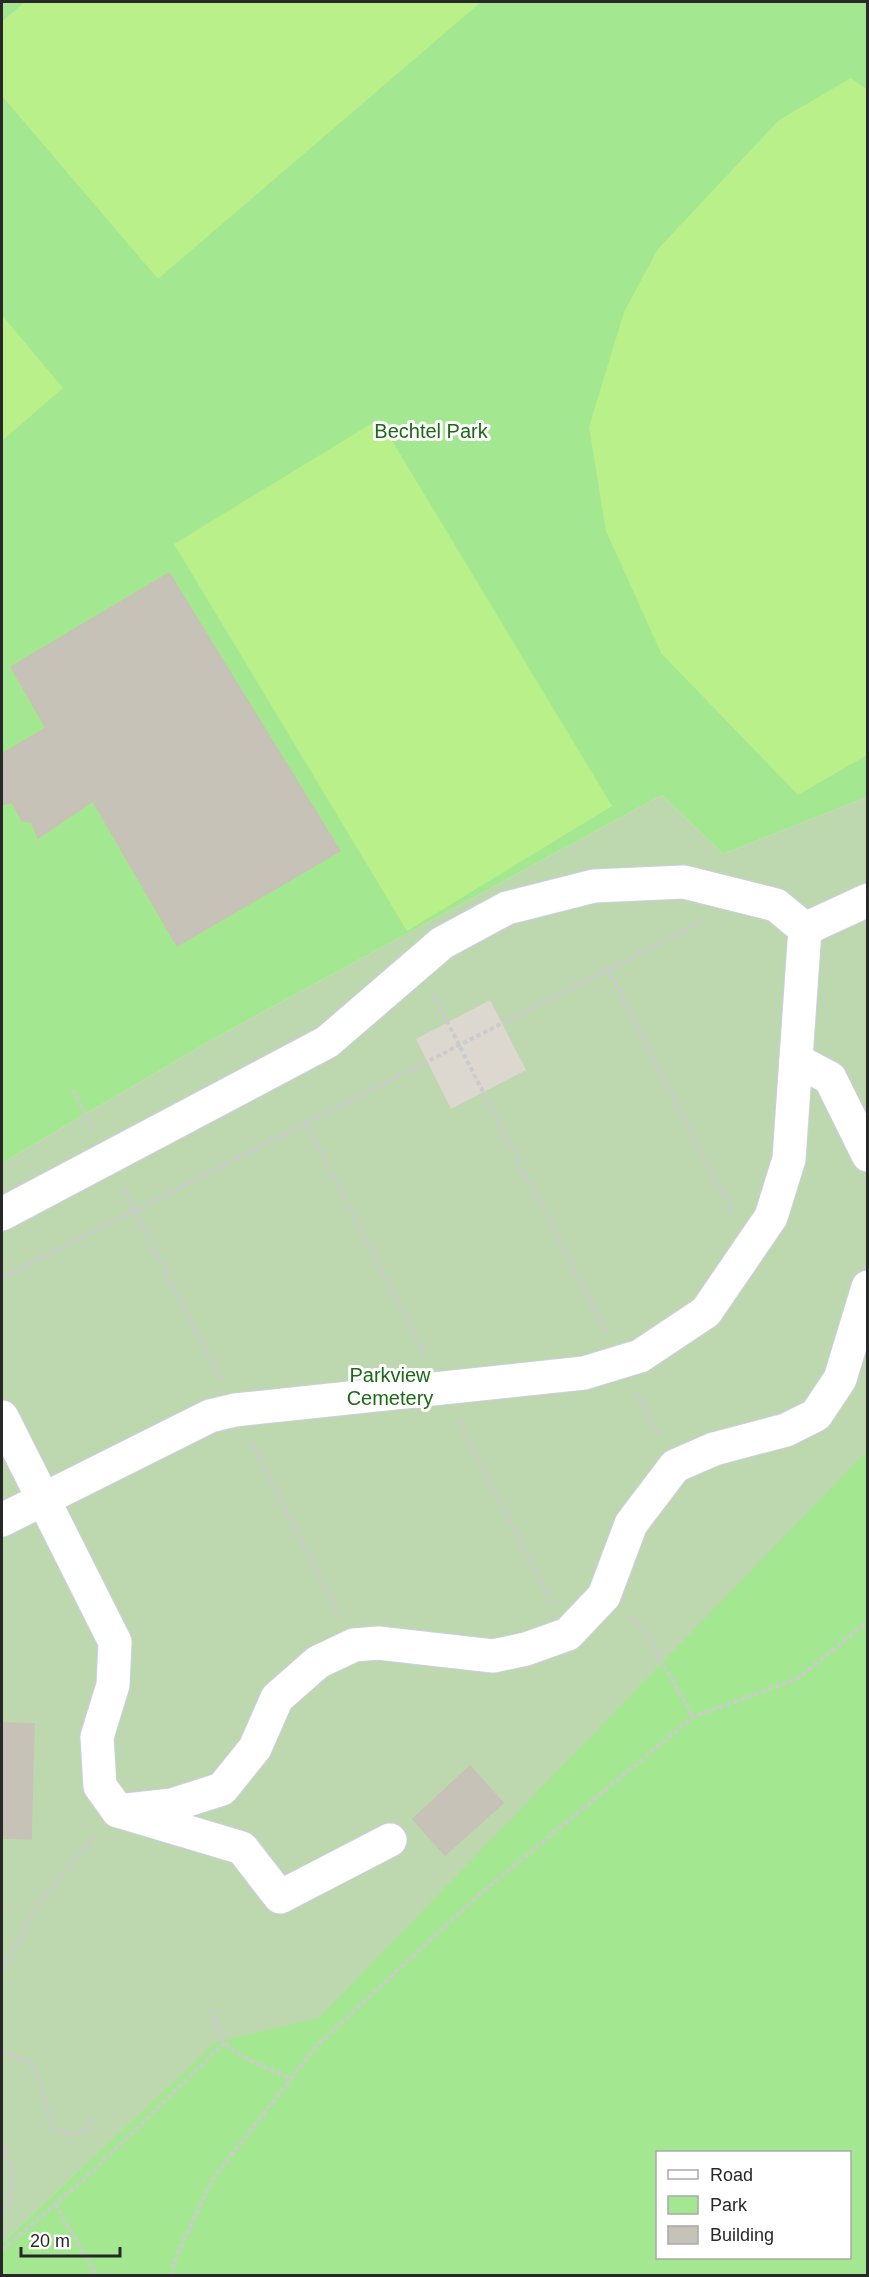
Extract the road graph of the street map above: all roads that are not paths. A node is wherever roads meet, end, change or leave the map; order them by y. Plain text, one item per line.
1 (867, 900) edge
2 (805, 929) junction
3 (796, 1060) junction
4 (867, 1155) edge
5 (2, 1214) edge
6 (867, 1287) edge
7 (2, 1417) edge
8 (43, 1498) junction
9 (2, 1520) edge
10 (118, 1811) junction
11 (390, 1840) dead end

1 - 2 lane
2 - 3 lane
2 - 5 lane
3 - 4 lane
3 - 8 lane
6 - 10 lane
7 - 8 lane
8 - 9 lane
8 - 10 lane
10 - 11 lane

